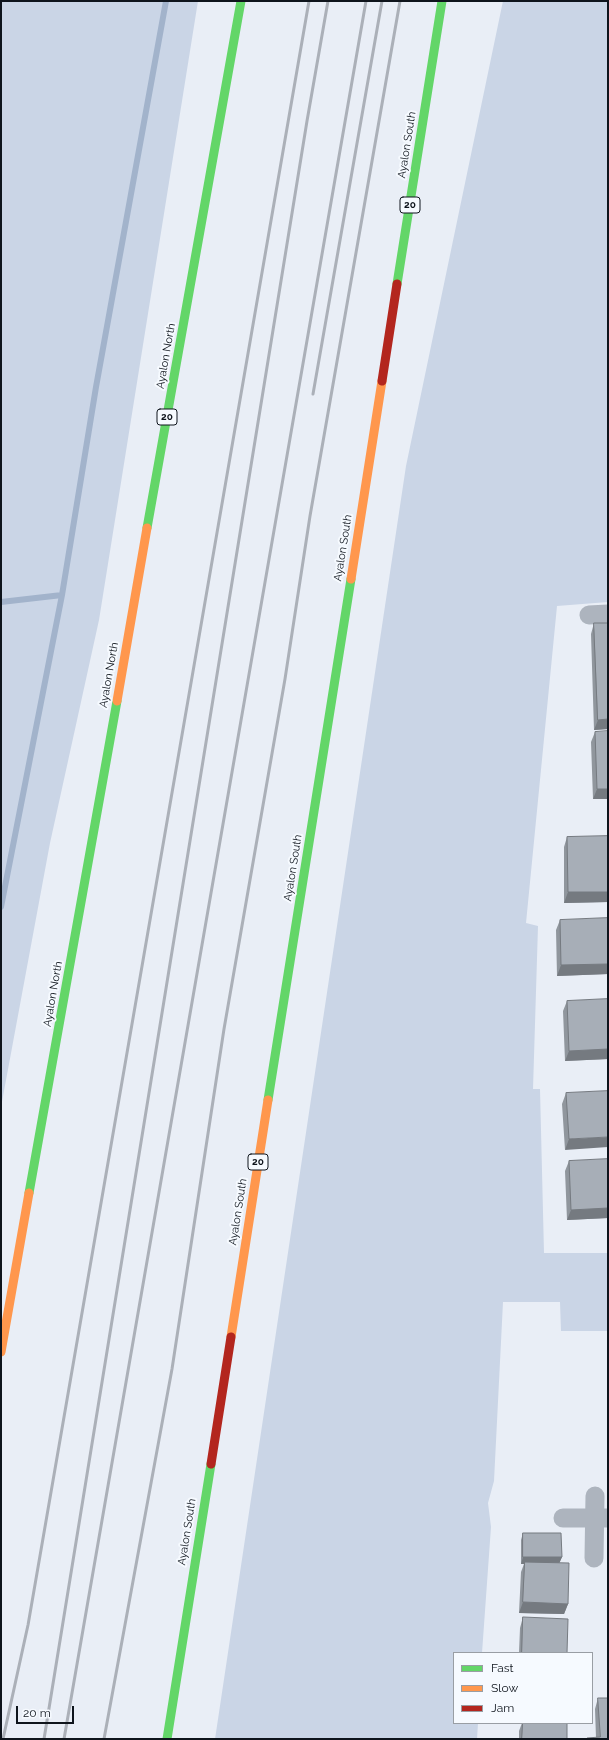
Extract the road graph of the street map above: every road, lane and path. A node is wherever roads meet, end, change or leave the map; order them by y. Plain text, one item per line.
1 (241, 1) edge
2 (442, 1) edge
3 (608, 614) edge
4 (589, 615) dead end
5 (1, 1352) edge
6 (594, 1496) dead end
7 (563, 1518) dead end
8 (601, 1518) edge
9 (594, 1558) dead end
10 (166, 1739) edge

1 - 5 highway, Ayalon North / 20
2 - 10 highway, Ayalon South / 20
3 - 4 street
6 - 8 street
7 - 8 street
8 - 9 street

